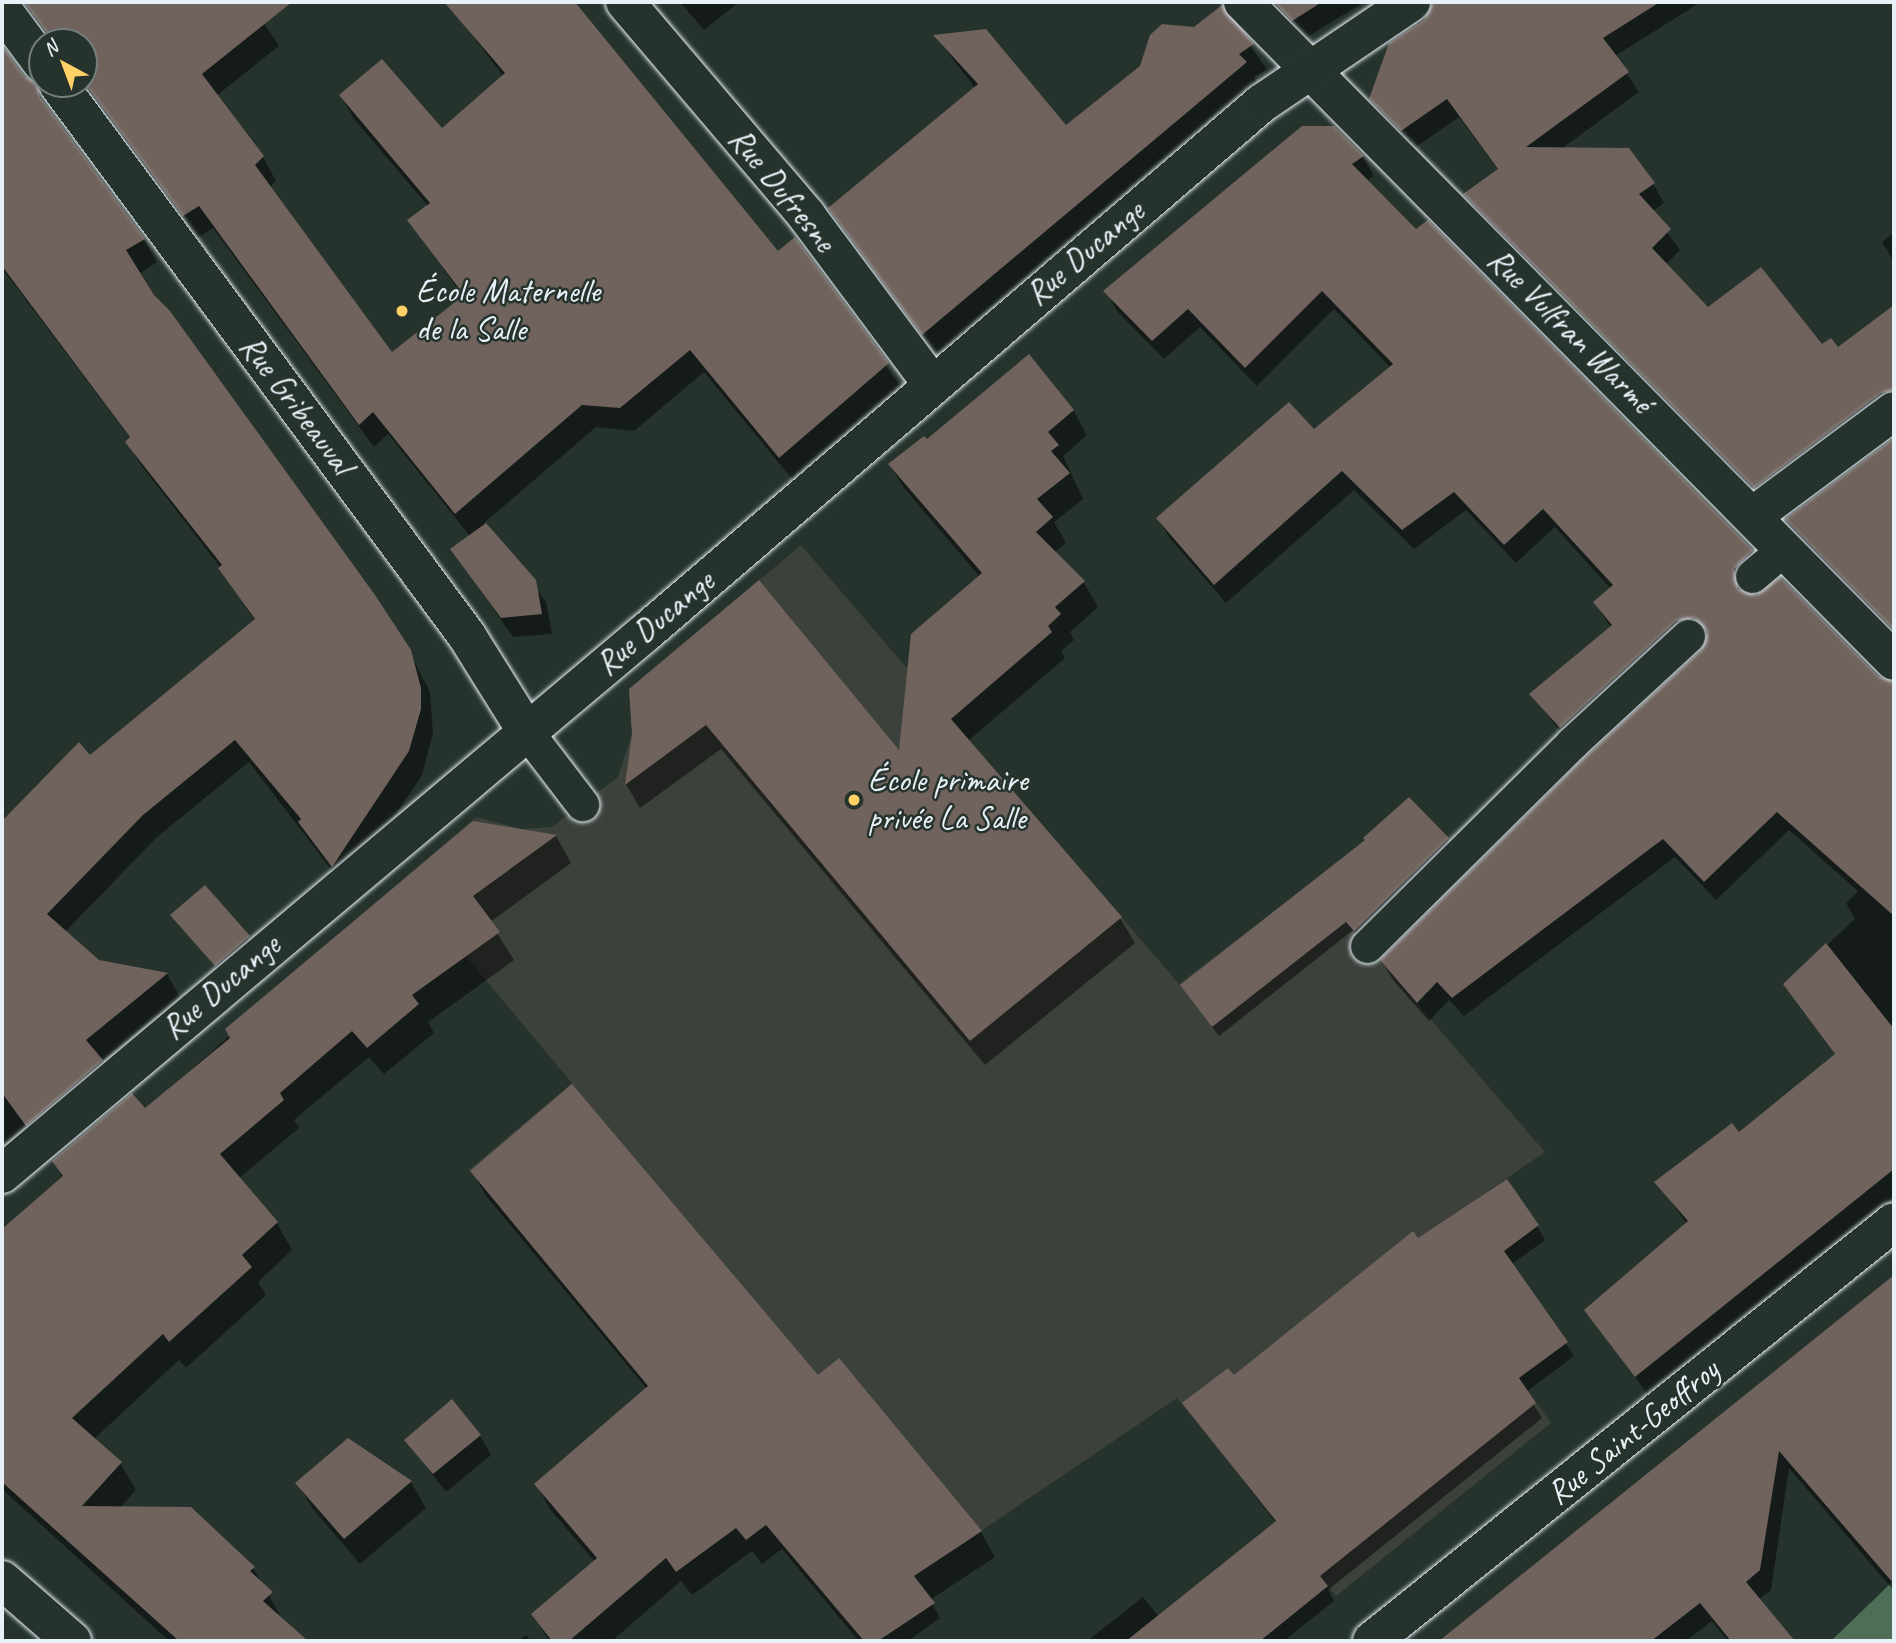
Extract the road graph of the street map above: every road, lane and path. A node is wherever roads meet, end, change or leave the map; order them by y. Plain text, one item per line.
1 (625, 2) edge
2 (1243, 2) edge
3 (1410, 2) edge
4 (2, 9) edge
5 (28, 44) edge
6 (1308, 71) junction
7 (68, 98) edge
8 (931, 383) junction
9 (1894, 411) edge
10 (1754, 515) junction
11 (1785, 548) junction
12 (1752, 576) dead end
13 (1688, 636) dead end
14 (1894, 661) edge
15 (527, 732) junction
16 (582, 804) dead end
17 (1367, 946) dead end
18 (2, 1174) edge
19 (1894, 1222) edge
20 (2, 1580) edge
21 (72, 1641) edge
22 (1372, 1641) edge

1 - 8 street, Rue Dufresne
2 - 6 street, Rue Vulfran Warmé
3 - 6 street, Rue Ducange
4 - 5 street
6 - 8 street, Rue Ducange
6 - 10 street, Rue Vulfran Warmé
7 - 15 street, Rue Gribeauval
8 - 15 street, Rue Ducange
9 - 10 street
10 - 11 street, Rue Vulfran Warmé
11 - 12 lane
11 - 14 street, Rue Vulfran Warmé
13 - 17 lane
15 - 16 lane
15 - 18 street, Rue Ducange
19 - 22 street, Rue Saint-Geoffroy
20 - 21 street

